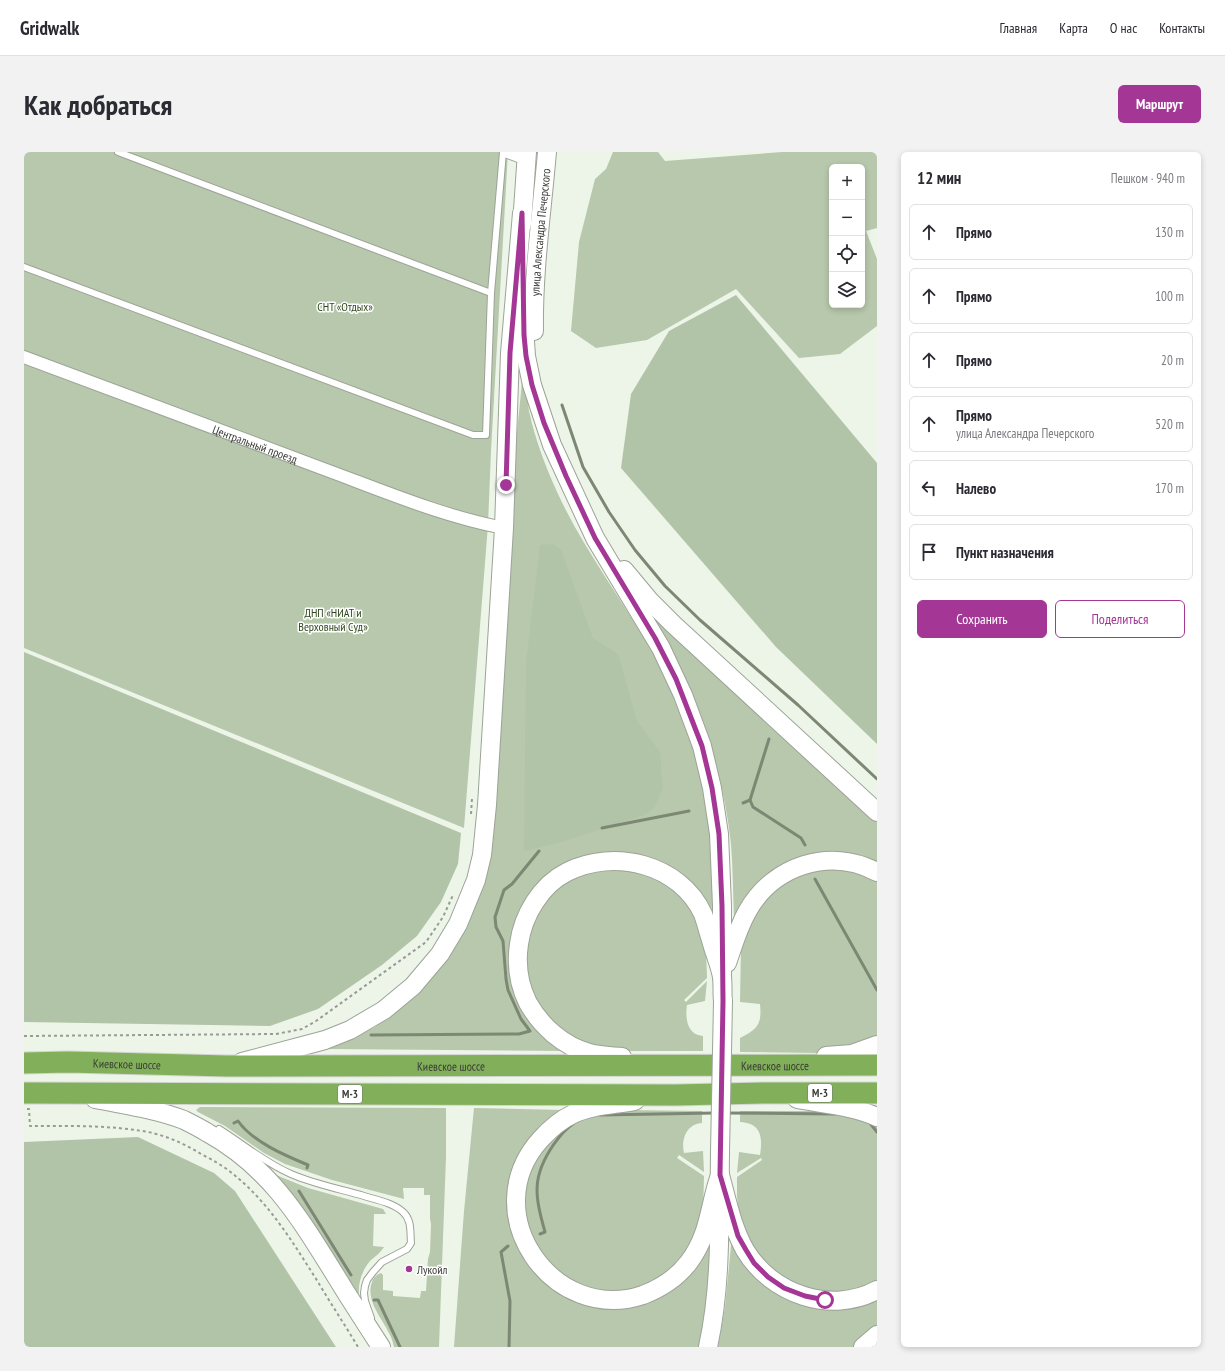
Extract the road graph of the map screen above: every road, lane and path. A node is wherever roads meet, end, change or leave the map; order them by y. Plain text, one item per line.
1 (118, 152) edge
2 (503, 152) edge
3 (508, 152) edge
4 (547, 152) edge
5 (527, 155) edge
6 (522, 213) junction
7 (24, 267) edge
8 (491, 293) junction
9 (24, 357) edge
10 (540, 409) junction
11 (496, 527) junction
12 (595, 538) junction
13 (473, 794) dead end
14 (877, 812) edge
15 (471, 817) dead end
16 (877, 872) edge
17 (454, 894) dead end
18 (722, 977) junction
19 (25, 1036) edge
20 (877, 1045) edge
21 (24, 1063) edge
22 (676, 1065) junction
23 (761, 1065) junction
24 (877, 1065) edge
25 (227, 1066) junction
26 (66, 1093) junction
27 (763, 1093) junction
28 (877, 1093) edge
29 (676, 1095) junction
30 (26, 1101) edge
31 (144, 1108) junction
32 (174, 1110) dead end
33 (877, 1117) edge
34 (214, 1126) dead end
35 (720, 1175) junction
36 (877, 1290) edge
37 (877, 1335) edge
38 (358, 1347) edge
39 (382, 1347) edge
40 (708, 1347) edge
41 (863, 1347) edge

1 - 8 lane
2 - 8 lane
3 - 5 street
4 - 10 main road, улица Александра Печерского
5 - 6 main road, улица Александра Печерского
6 - 10 main road, улица Александра Печерского
6 - 11 main road
7 - 8 lane
9 - 11 street, Центральный проезд
10 - 12 main road, улица Александра Печерского
11 - 25 main road
12 - 14 main road
12 - 18 main road, улица Александра Печерского
13 - 15 path
16 - 18 main road
17 - 19 path
18 - 22 main road
18 - 35 main road, bridge
20 - 23 main road
21 - 25 highway, Киевское шоссе
22 - 23 highway, Киевское шоссе
22 - 25 highway, Киевское шоссе
23 - 24 highway, Киевское шоссе
26 - 29 highway, М-3
26 - 30 highway, М-3
26 - 31 main road
27 - 28 highway, М-3
27 - 29 highway, М-3
27 - 33 main road
29 - 35 main road
30 - 38 path
31 - 32 lane
31 - 39 main road
34 - 39 lane
35 - 36 main road
35 - 40 main road
37 - 41 main road

